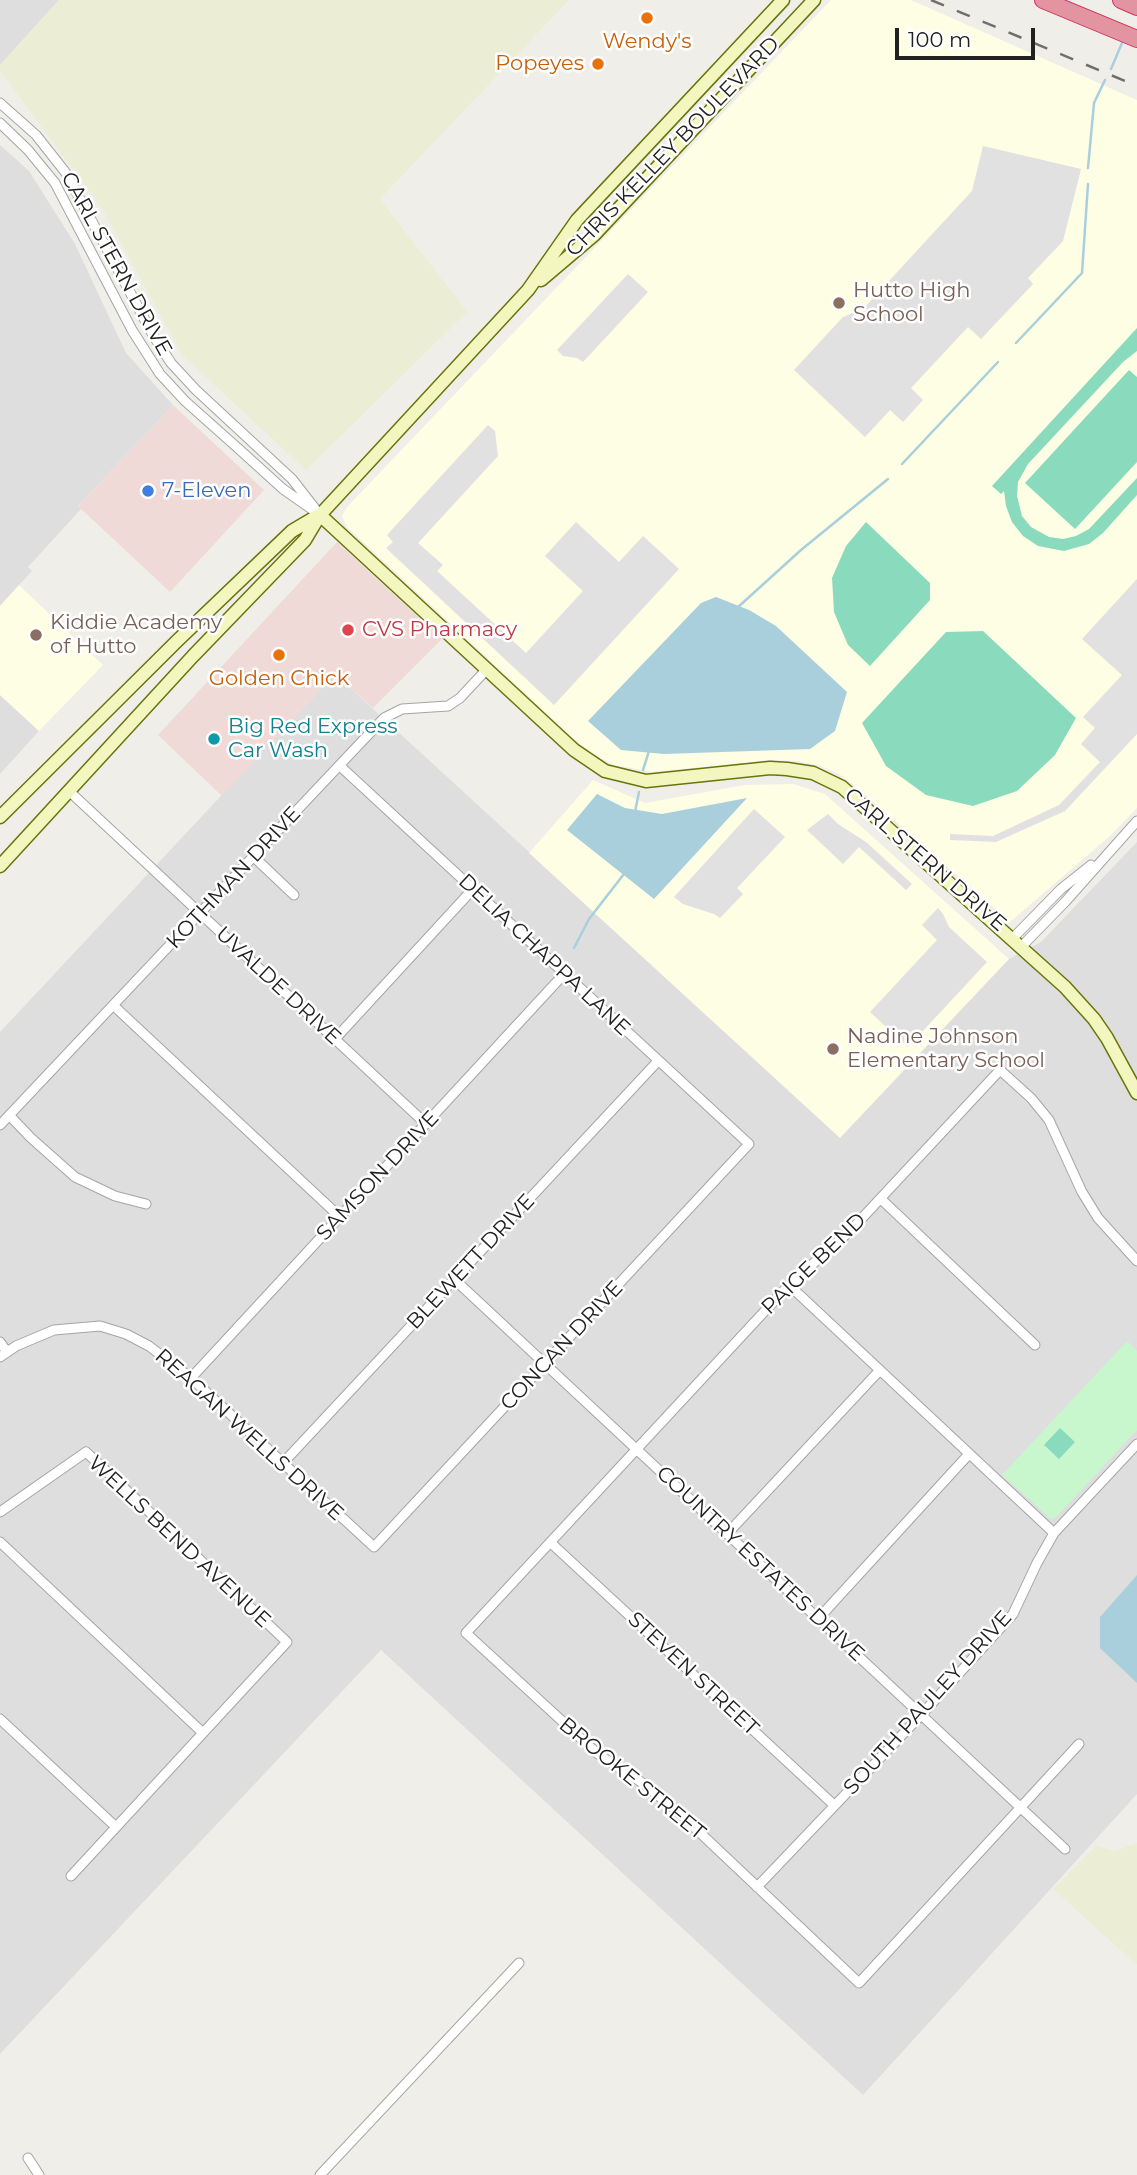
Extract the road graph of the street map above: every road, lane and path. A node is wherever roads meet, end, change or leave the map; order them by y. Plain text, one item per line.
1 (783, 0) edge
2 (814, 0) edge
3 (1043, 0) edge
4 (1121, 0) edge
5 (1137, 7) edge
6 (1137, 39) edge
7 (0, 103) edge
8 (0, 123) edge
9 (528, 290) junction
10 (320, 515) junction
11 (487, 669) junction
12 (340, 766) junction
13 (69, 791) junction
14 (0, 817) edge
15 (1137, 821) edge
16 (254, 857) junction
17 (0, 866) edge
18 (473, 889) junction
19 (294, 895) dead end
20 (201, 914) junction
21 (1017, 942) junction
22 (565, 974) junction
23 (114, 1006) junction
24 (335, 1039) junction
25 (658, 1061) junction
26 (1137, 1093) edge
27 (10, 1116) junction
28 (426, 1124) junction
29 (0, 1125) edge
30 (749, 1144) joint
31 (881, 1199) junction
32 (146, 1204) dead end
33 (340, 1217) junction
34 (1137, 1261) edge
35 (454, 1279) junction
36 (789, 1285) junction
37 (0, 1342) edge
38 (1035, 1345) dead end
39 (3, 1355) edge
40 (545, 1364) junction
41 (880, 1370) junction
42 (191, 1378) junction
43 (1137, 1444) edge
44 (636, 1449) junction
45 (969, 1454) junction
46 (283, 1463) junction
47 (0, 1512) edge
48 (1054, 1533) junction
49 (727, 1534) junction
50 (0, 1542) edge
51 (551, 1543) junction
52 (374, 1547) joint
53 (818, 1619) junction
54 (466, 1633) joint
55 (920, 1715) junction
56 (0, 1718) edge
57 (203, 1733) junction
58 (1079, 1744) dead end
59 (834, 1805) junction
60 (1020, 1808) junction
61 (116, 1827) junction
62 (1065, 1849) dead end
63 (71, 1876) dead end
64 (757, 1887) junction
65 (519, 1963) dead end
66 (29, 2158) dead end
67 (39, 2175) edge
68 (320, 2175) edge

1 - 9 main road, CHRIS KELLEY BOULEVARD
2 - 9 main road, CHRIS KELLEY BOULEVARD
3 - 6 highway
4 - 5 highway
7 - 10 street, CARL STERN DRIVE
8 - 10 street, CARL STERN DRIVE
9 - 10 main road, CHRIS KELLEY BOULEVARD
10 - 11 main road, CARL STERN DRIVE
10 - 13 main road, CHRIS KELLEY BOULEVARD
10 - 14 main road, CHRIS KELLEY BOULEVARD
11 - 12 street, KOTHMAN DRIVE
11 - 21 main road, CARL STERN DRIVE
12 - 16 street, KOTHMAN DRIVE
12 - 18 street, DELIA CHAPPA LANE
13 - 17 main road, CHRIS KELLEY BOULEVARD
13 - 20 street, UVALDE DRIVE
15 - 21 street
16 - 19 street
16 - 20 street, KOTHMAN DRIVE
18 - 22 street, DELIA CHAPPA LANE
18 - 24 street
20 - 23 street, KOTHMAN DRIVE
20 - 24 street, UVALDE DRIVE
21 - 26 main road, CARL STERN DRIVE
22 - 25 street, DELIA CHAPPA LANE
22 - 28 street, SAMSON DRIVE
23 - 27 street, KOTHMAN DRIVE
23 - 33 street
24 - 28 street, UVALDE DRIVE
25 - 30 street, DELIA CHAPPA LANE
25 - 35 street, BLEWETT DRIVE
27 - 29 street, KOTHMAN DRIVE
27 - 32 street
28 - 33 street, SAMSON DRIVE
30 - 40 street, CONCAN DRIVE
31 - 34 street, PAIGE BEND
31 - 36 street, PAIGE BEND
31 - 38 street
33 - 42 street, SAMSON DRIVE
35 - 40 street, COUNTRY ESTATES DRIVE
35 - 46 street, BLEWETT DRIVE
36 - 41 street
36 - 44 street, PAIGE BEND
37 - 39 street
39 - 42 street, REAGAN WELLS DRIVE
40 - 44 street, COUNTRY ESTATES DRIVE
40 - 52 street, CONCAN DRIVE
41 - 45 street
41 - 49 street
42 - 46 street, REAGAN WELLS DRIVE
43 - 48 street, SOUTH PAULEY DRIVE
44 - 49 street, COUNTRY ESTATES DRIVE
44 - 51 street, PAIGE BEND
45 - 48 street
45 - 53 street
46 - 52 street, REAGAN WELLS DRIVE
47 - 57 street, WELLS BEND AVENUE
48 - 55 street, SOUTH PAULEY DRIVE
49 - 53 street, COUNTRY ESTATES DRIVE
50 - 57 street
51 - 54 street, PAIGE BEND
51 - 59 street, STEVEN STREET
53 - 55 street, COUNTRY ESTATES DRIVE
54 - 64 street, BROOKE STREET
55 - 59 street, SOUTH PAULEY DRIVE
55 - 60 street, COUNTRY ESTATES DRIVE
56 - 61 street
57 - 61 street
58 - 60 street
59 - 64 street, SOUTH PAULEY DRIVE
60 - 62 street, COUNTRY ESTATES DRIVE
60 - 64 street, BROOKE STREET
61 - 63 street
65 - 68 street
66 - 67 street

